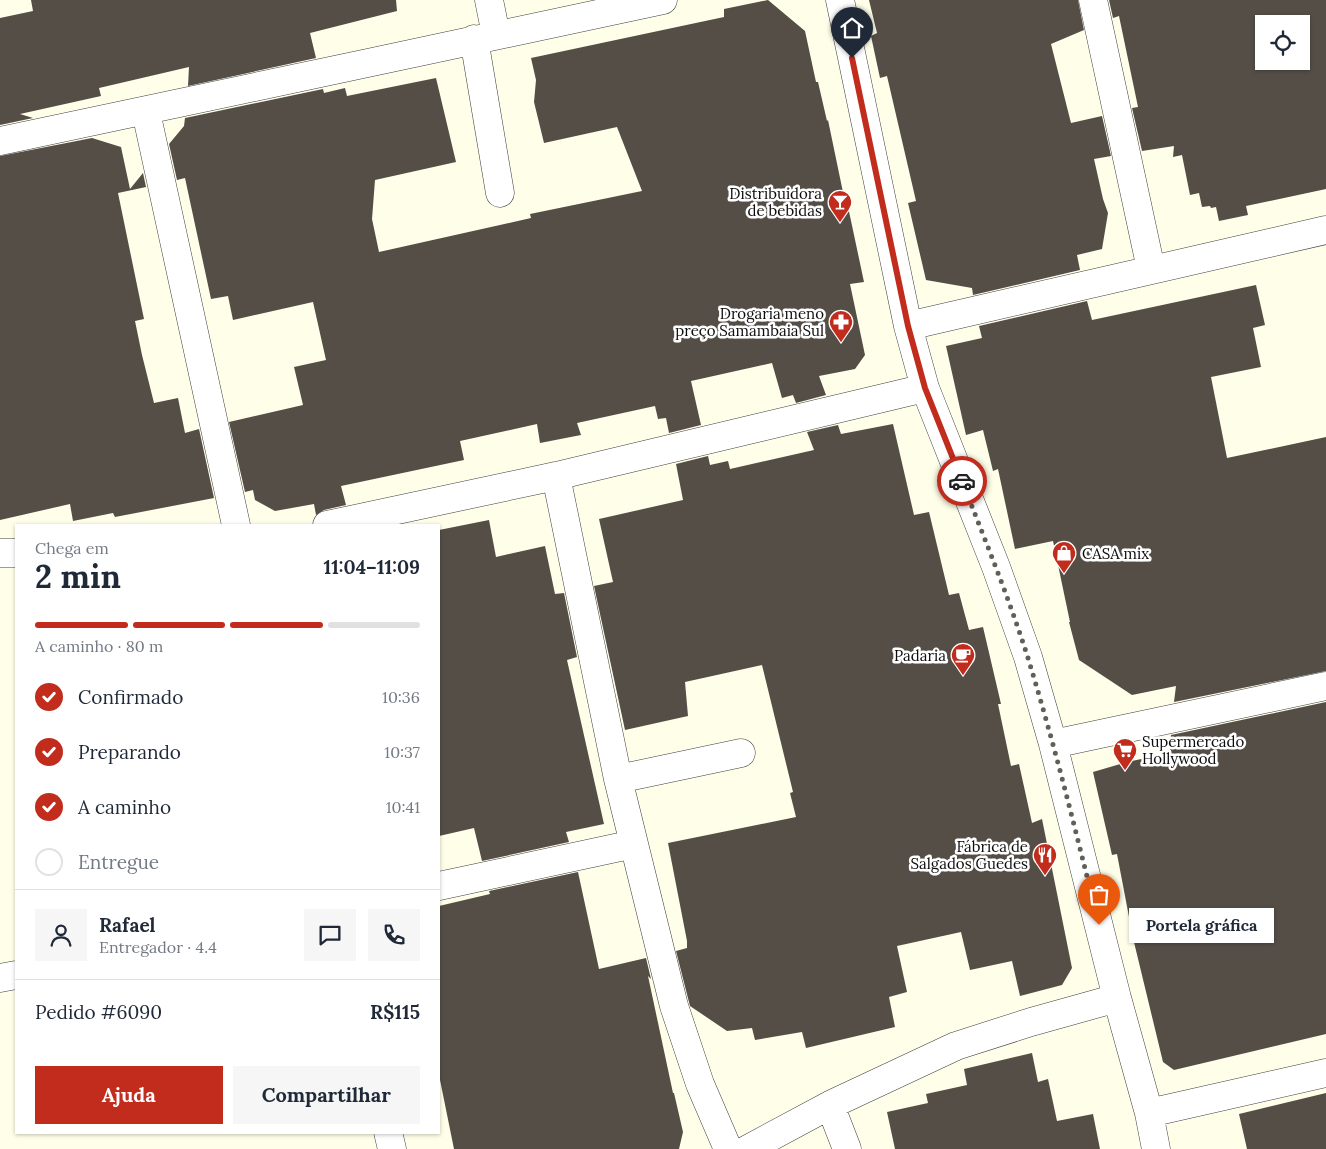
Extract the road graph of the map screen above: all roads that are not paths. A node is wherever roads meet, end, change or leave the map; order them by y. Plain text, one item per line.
1 (489, 0) edge
2 (663, 0) edge
3 (840, 0) edge
4 (1093, 0) edge
5 (485, 37) junction
6 (146, 112) junction
7 (0, 142) edge
8 (500, 193) dead end
9 (1326, 230) edge
10 (1152, 269) junction
11 (908, 326) junction
12 (925, 388) junction
13 (556, 476) junction
14 (236, 524) edge
15 (332, 524) edge
16 (15, 552) edge
17 (0, 553) edge
18 (1326, 686) edge
19 (1053, 744) junction
20 (741, 753) dead end
21 (618, 779) junction
22 (634, 844) junction
23 (440, 886) edge
24 (15, 975) edge
25 (0, 978) edge
26 (1117, 998) junction
27 (1326, 1073) edge
28 (830, 1105) junction
29 (1149, 1113) junction
30 (388, 1134) edge
31 (392, 1149) edge
32 (728, 1149) edge
33 (748, 1149) edge
34 (847, 1149) edge
35 (1156, 1149) edge

1 - 5 street
2 - 5 street
3 - 11 street
4 - 10 street
5 - 6 street
5 - 8 street
6 - 7 street
6 - 14 street
9 - 10 street
10 - 11 street
11 - 12 street
12 - 13 street
12 - 19 street
13 - 15 street
13 - 21 street
16 - 17 street
18 - 19 street
19 - 26 street
20 - 21 street
21 - 22 street
22 - 23 street
22 - 32 street
24 - 25 street
26 - 28 street
26 - 29 street
27 - 29 street
28 - 33 street
28 - 34 street
29 - 35 street
30 - 31 street

